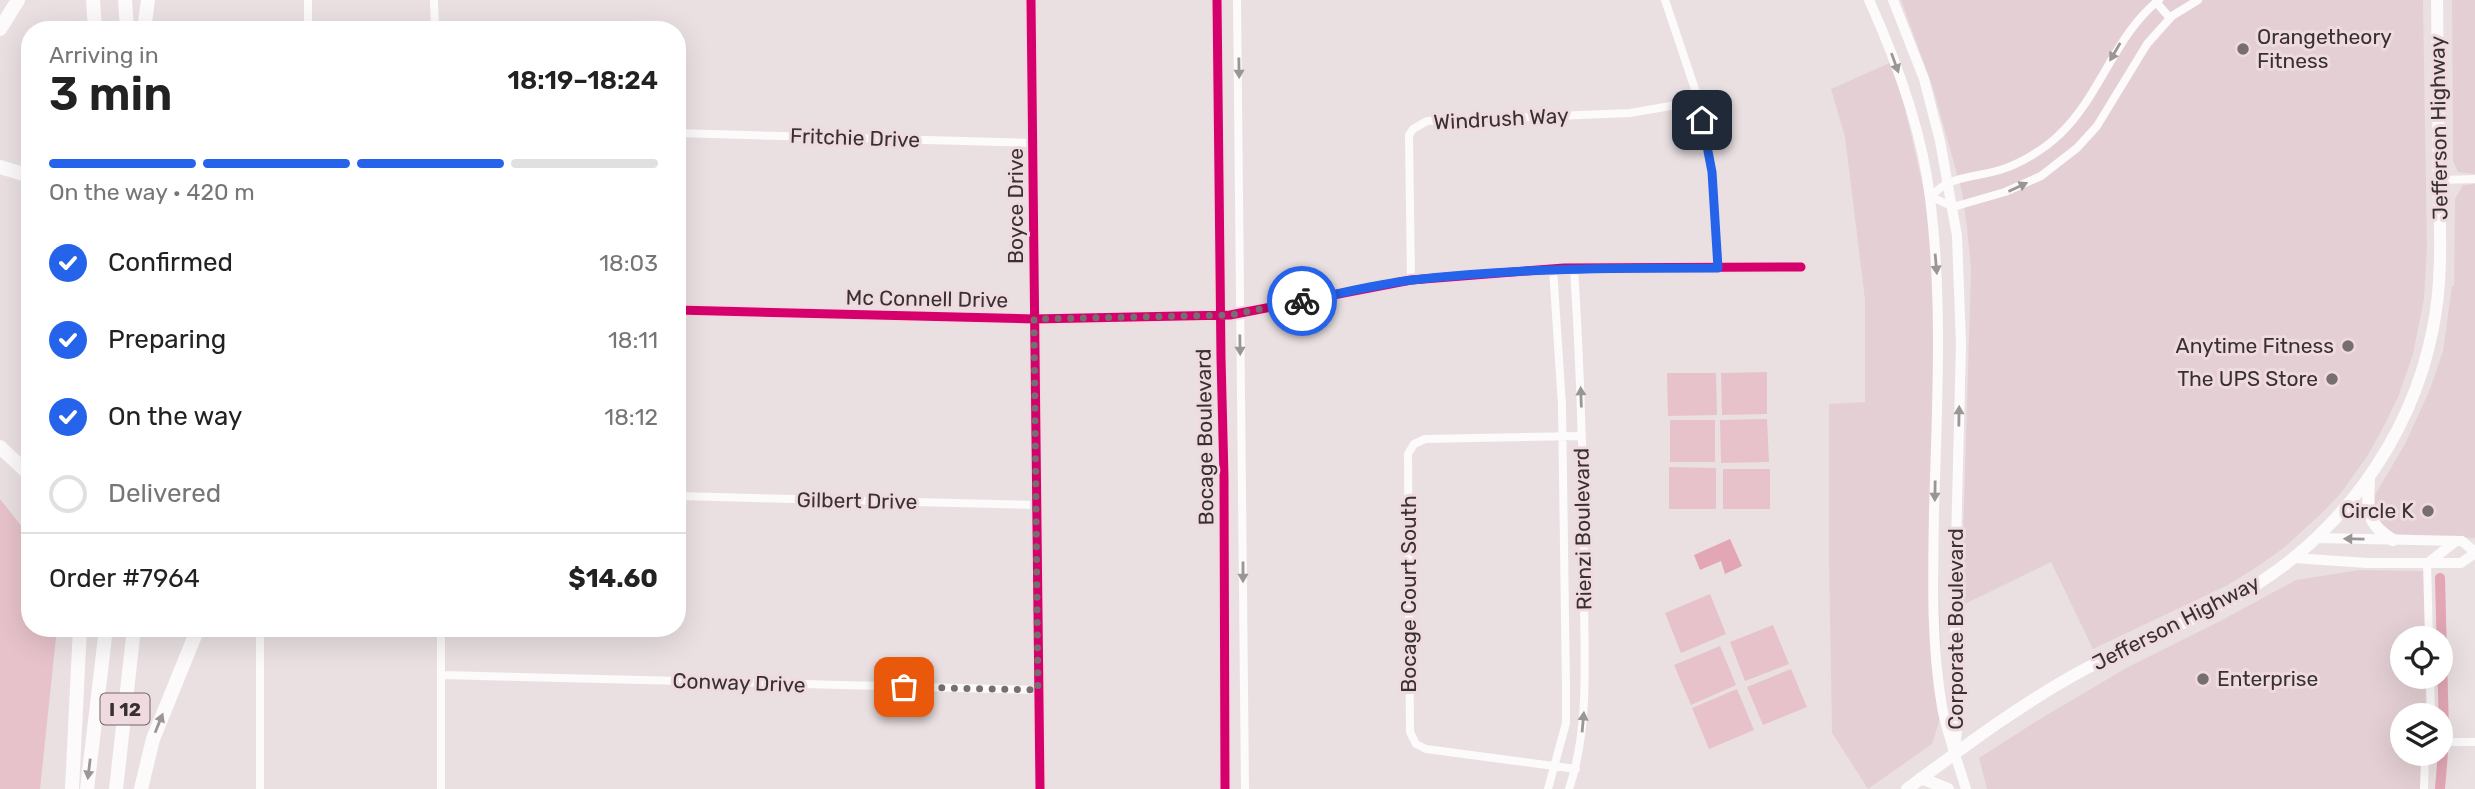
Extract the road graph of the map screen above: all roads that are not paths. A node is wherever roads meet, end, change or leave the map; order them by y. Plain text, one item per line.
1 (18, 0) edge
2 (93, 0) edge
3 (125, 0) edge
4 (149, 0) edge
5 (308, 0) edge
6 (434, 0) edge
7 (1031, 0) edge
8 (1217, 0) edge
9 (1237, 0) edge
10 (1664, 0) edge
11 (1870, 0) edge
12 (1893, 0) edge
13 (2198, 0) edge
14 (2437, 0) edge
15 (2158, 1) edge
16 (2170, 18) junction
17 (94, 21) edge
18 (126, 21) edge
19 (146, 21) edge
20 (308, 21) edge
21 (435, 21) edge
22 (0, 29) edge
23 (1699, 101) junction
24 (686, 133) edge
25 (1033, 143) junction
26 (0, 167) edge
27 (21, 173) edge
28 (2475, 179) edge
29 (2439, 180) junction
30 (1949, 183) junction
31 (1930, 196) junction
32 (1953, 207) junction
33 (1801, 267) dead end
34 (1574, 268) junction
35 (1718, 268) junction
36 (1553, 269) junction
37 (1411, 280) junction
38 (686, 310) edge
39 (1240, 313) junction
40 (1221, 315) junction
41 (1034, 319) junction
42 (1562, 436) junction
43 (1581, 436) junction
44 (0, 447) edge
45 (21, 467) edge
46 (2369, 476) junction
47 (686, 496) edge
48 (1036, 505) junction
49 (2316, 538) junction
50 (2393, 540) junction
51 (2456, 541) junction
52 (2475, 552) edge
53 (2294, 558) junction
54 (2427, 563) junction
55 (2429, 626) edge
56 (80, 637) edge
57 (105, 637) edge
58 (133, 637) edge
59 (194, 637) edge
60 (260, 637) edge
61 (441, 637) edge
62 (441, 675) junction
63 (1038, 690) junction
64 (2453, 742) edge
65 (2475, 742) edge
66 (1956, 753) junction
67 (1556, 765) junction
68 (2425, 766) edge
69 (1576, 769) junction
70 (1922, 778) junction
71 (72, 789) edge
72 (87, 789) edge
73 (116, 789) edge
74 (141, 789) edge
75 (260, 789) edge
76 (441, 789) edge
77 (1040, 789) edge
78 (1226, 789) edge
79 (1245, 789) edge
80 (1548, 789) edge
81 (1569, 789) edge
82 (1907, 789) edge
83 (1948, 789) edge
84 (1966, 789) edge
85 (2424, 789) edge

1 - 22 highway
2 - 17 highway
3 - 18 highway
4 - 19 highway
5 - 20 street
6 - 21 street
7 - 25 street, Boyce Drive
8 - 40 street, Bocage Boulevard
9 -> 39 street, Bocage Boulevard
10 - 23 street
11 -> 31 street, Corporate Boulevard
12 - 30 street, Corporate Boulevard
13 - 16 street
14 - 29 main road, Jefferson Highway
15 - 16 street
15 -> 30 street
32 -> 16 street
23 - 35 street
23 - 37 street, Windrush Way
24 - 25 street, Fritchie Drive
25 - 41 street, Boyce Drive
26 - 27 highway
28 - 29 street
29 - 46 main road, Jefferson Highway
30 - 31 street
30 - 32 street, Corporate Boulevard
31 - 32 street
31 -> 66 street, Corporate Boulevard
66 -> 32 street, Corporate Boulevard
33 - 35 street, Mc Connell Drive
34 - 35 street, Mc Connell Drive
34 - 36 street, Mc Connell Drive
43 -> 34 street, Rienzi Boulevard
36 - 37 street, Mc Connell Drive
36 - 42 street, Rienzi Boulevard
37 - 39 street, Mc Connell Drive
38 - 41 street, Mc Connell Drive
39 - 40 street, Mc Connell Drive
39 -> 79 street, Bocage Boulevard
40 - 41 street, Mc Connell Drive
40 - 78 street, Bocage Boulevard
41 - 48 street, Boyce Drive
42 - 43 street
42 - 67 street, Rienzi Boulevard
42 - 67 street, Bocage Court South
69 -> 43 street, Rienzi Boulevard
44 - 45 highway
46 - 49 main road, Jefferson Highway
46 - 50 main road
47 - 48 street, Gilbert Drive
48 - 63 street, Boyce Drive
50 -> 49 street
49 - 53 main road, Jefferson Highway
50 - 51 street
51 - 52 street
51 - 54 street
52 - 54 street
53 - 54 street
53 - 66 main road, Jefferson Highway
54 - 55 street
56 - 71 highway
57 -> 72 highway
58 - 73 highway, I 12
74 -> 59 highway
60 - 75 street
61 - 62 street
62 - 63 street, Conway Drive
62 - 76 street
63 - 77 street, Boyce Drive
64 - 65 street
66 - 70 main road, Jefferson Highway
66 - 84 street
67 - 69 street
67 - 80 street, Rienzi Boulevard
68 - 85 street
69 - 81 street, Rienzi Boulevard
70 - 82 main road, Jefferson Highway
70 - 83 main road

